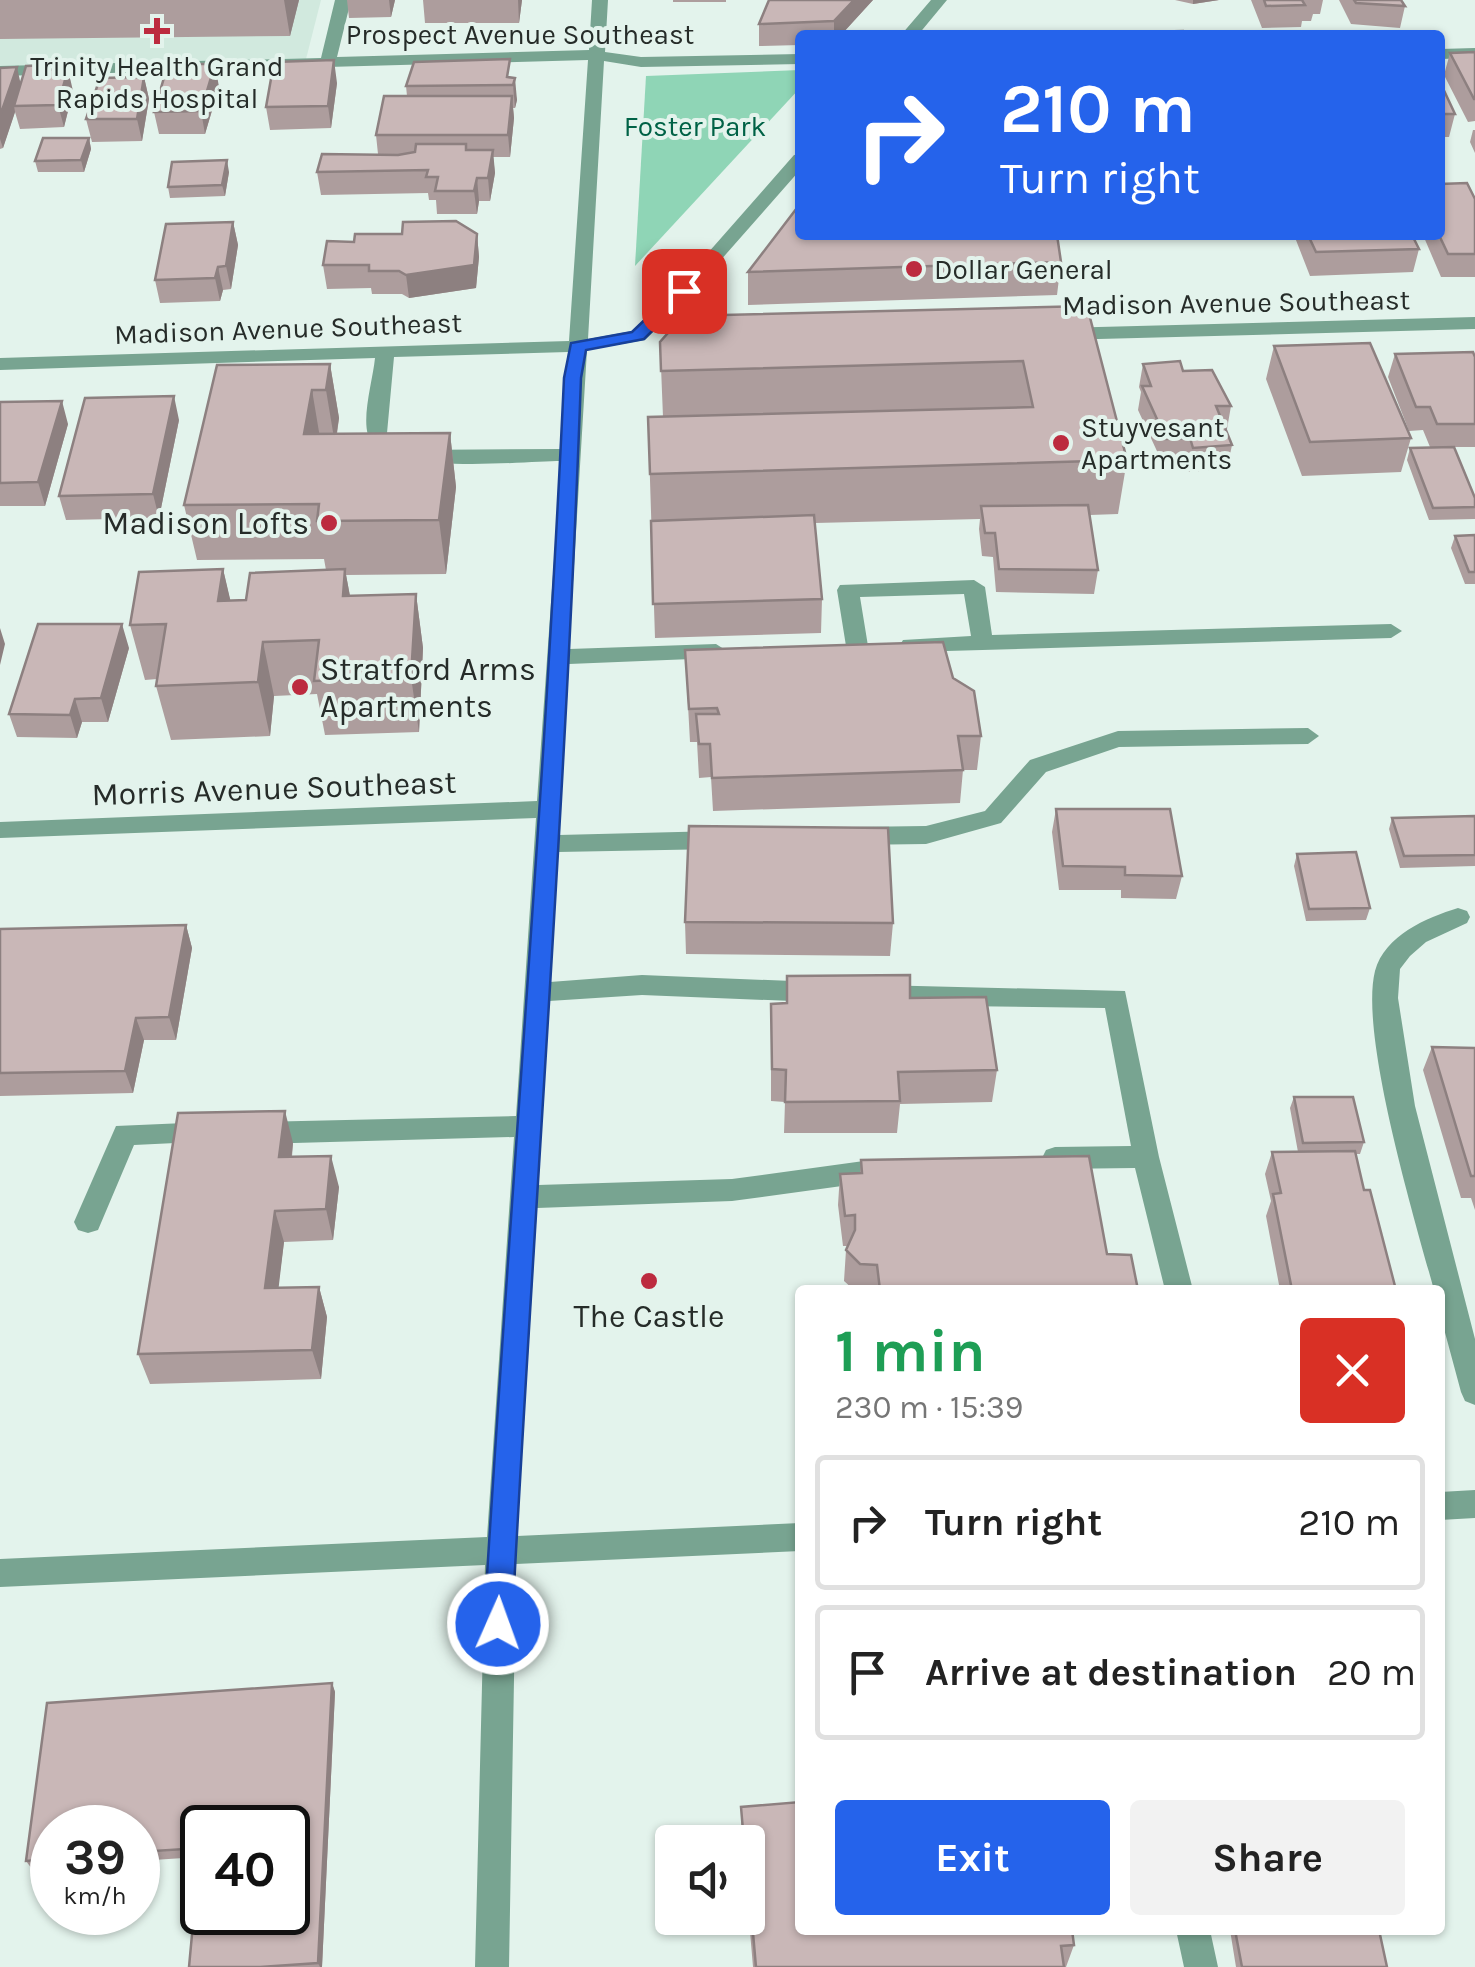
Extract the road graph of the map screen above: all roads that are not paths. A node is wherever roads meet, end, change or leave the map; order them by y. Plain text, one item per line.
1 (343, 0) edge
2 (600, 0) edge
3 (939, 0) edge
4 (913, 30) edge
5 (1475, 53) edge
6 (1445, 54) edge
7 (596, 55) junction
8 (795, 59) edge
9 (328, 62) junction
10 (0, 71) edge
11 (795, 165) edge
12 (1475, 324) edge
13 (1036, 335) edge
14 (638, 336) junction
15 (672, 338) edge
16 (578, 346) junction
17 (385, 352) junction
18 (0, 364) edge
19 (569, 454) junction
20 (1391, 632) dead end
21 (983, 644) junction
22 (748, 650) edge
23 (561, 657) junction
24 (1308, 736) dead end
25 (551, 810) junction
26 (0, 830) edge
27 (837, 837) edge
28 (746, 839) edge
29 (548, 844) junction
30 (1458, 917) dead end
31 (538, 992) junction
32 (528, 1126) junction
33 (1146, 1156) junction
34 (1027, 1158) edge
35 (890, 1167) edge
36 (522, 1197) junction
37 (88, 1222) dead end
38 (1179, 1285) edge
39 (1475, 1392) edge
40 (795, 1537) edge
41 (501, 1552) junction
42 (0, 1573) edge
43 (1195, 1935) edge
44 (492, 1967) edge
45 (1201, 1967) edge

1 - 9 street
2 - 7 street
3 - 4 street
5 - 6 street
7 - 8 street, Prospect Avenue Southeast
7 - 9 street, Prospect Avenue Southeast
7 - 16 street
9 - 10 street, Prospect Avenue Southeast
11 - 14 street
12 - 13 street, Madison Avenue Southeast
14 - 15 street
14 - 16 street, Madison Avenue Southeast
16 - 17 street, Madison Avenue Southeast
16 - 19 street
17 - 18 street, Madison Avenue Southeast
17 - 19 street
19 - 23 street
20 - 21 street
21 - 21 street
22 - 23 street
23 - 25 street
24 - 27 street
25 - 26 street, Morris Avenue Southeast
25 - 29 street
28 - 29 street
29 - 31 street
30 - 39 street
31 - 32 street
31 - 33 street
32 - 36 street
32 - 37 street
33 - 34 street
33 - 38 street
35 - 36 street
36 - 41 street
40 - 41 street
41 - 42 street
41 - 44 street
43 - 45 street

